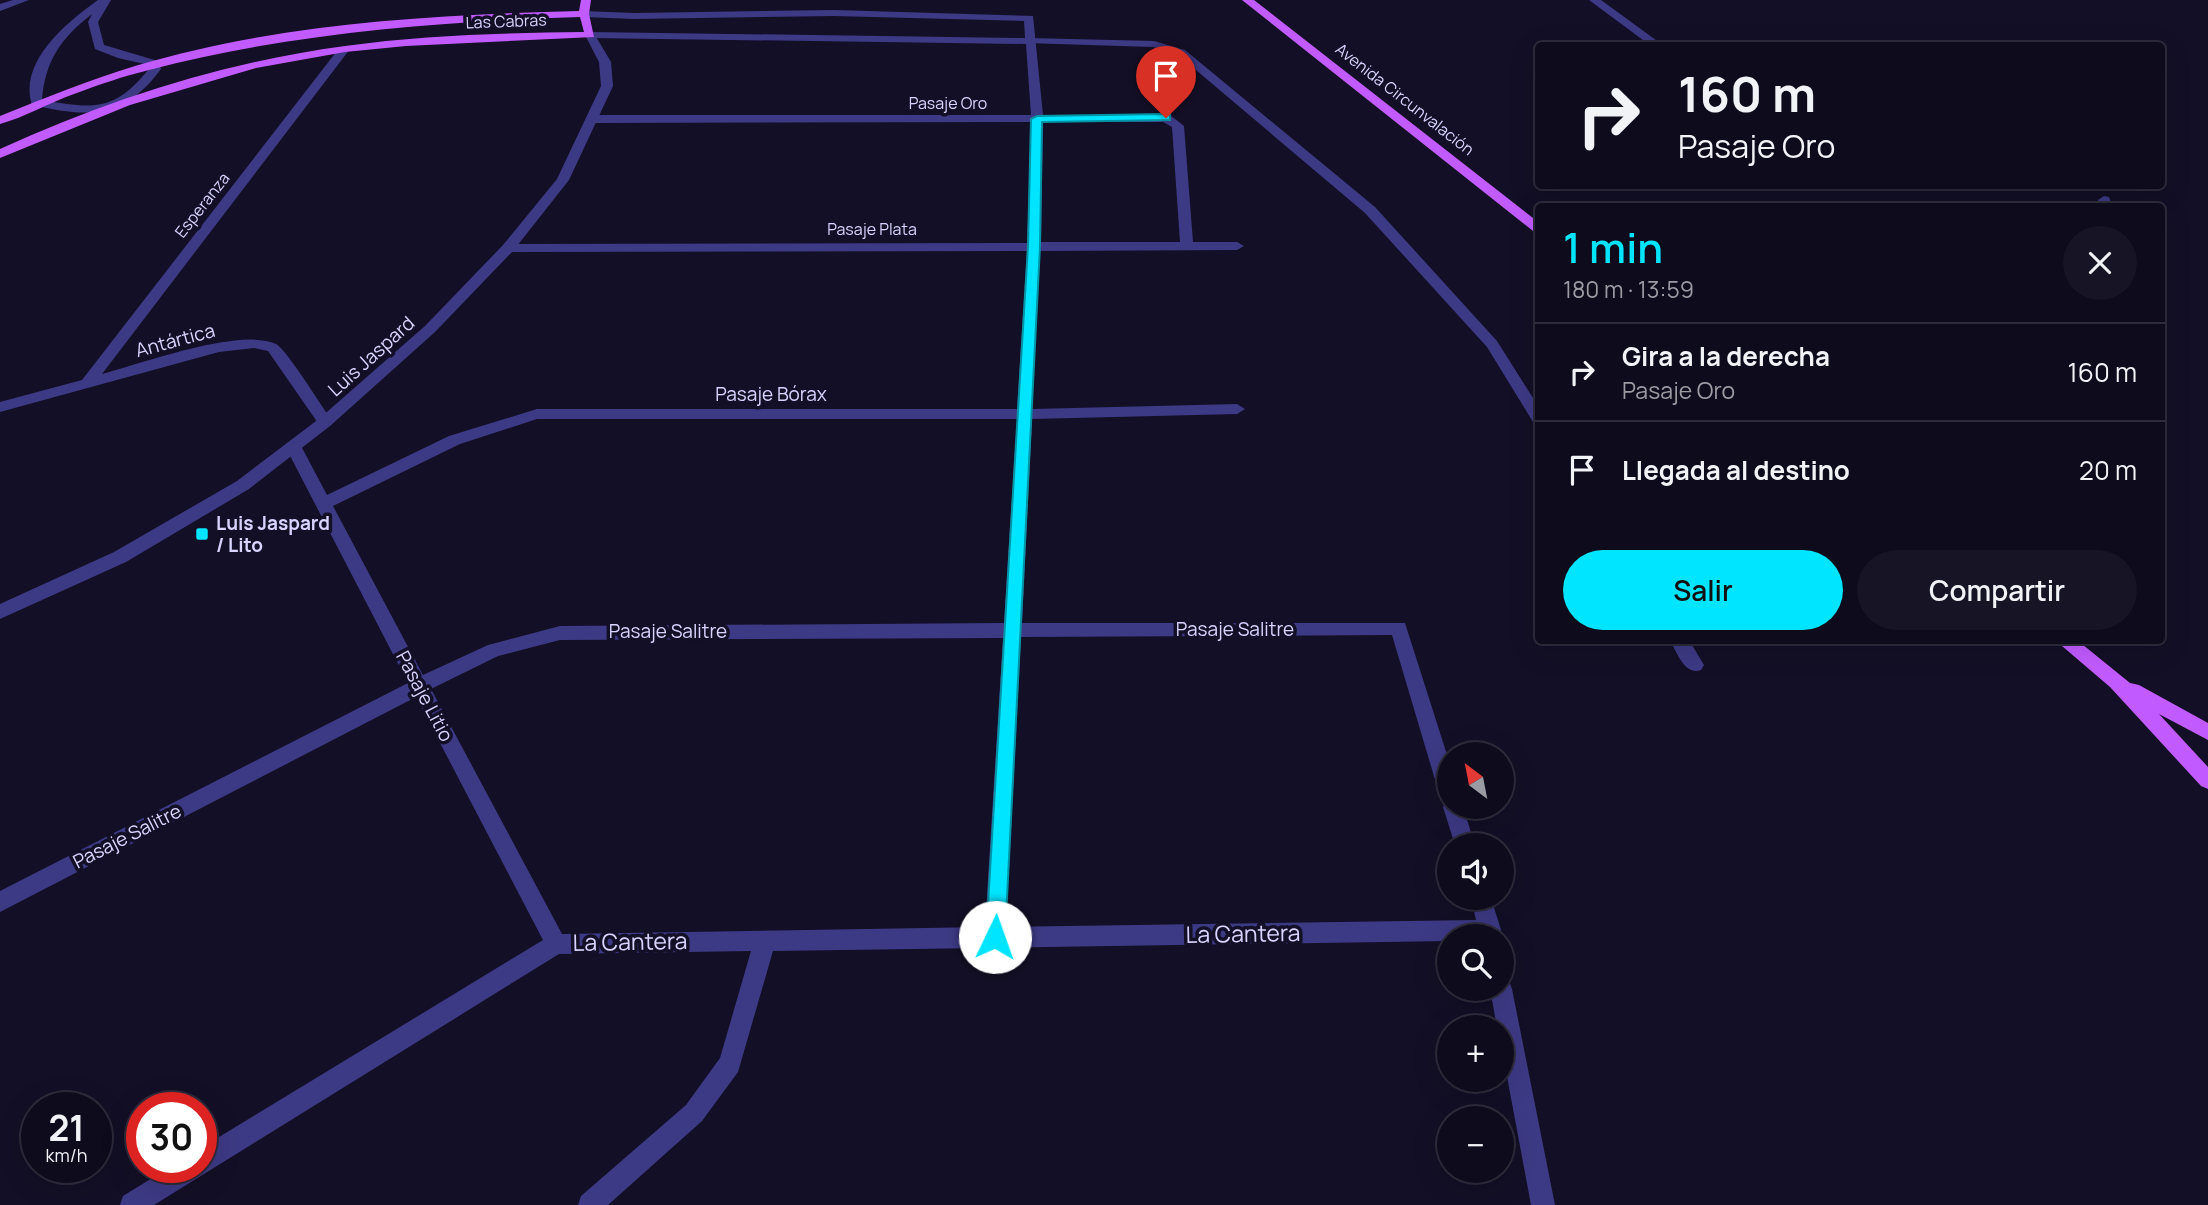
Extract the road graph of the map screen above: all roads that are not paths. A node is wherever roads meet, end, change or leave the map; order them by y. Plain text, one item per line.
1 (24, 0) edge
2 (106, 0) edge
3 (586, 0) edge
4 (839, 0) edge
5 (1247, 0) edge
6 (1594, 0) edge
7 (0, 8) edge
8 (834, 13) junction
9 (584, 15) junction
10 (590, 35) junction
11 (1029, 41) junction
12 (1653, 42) edge
13 (345, 49) junction
14 (154, 63) junction
15 (36, 103) junction
16 (116, 106) junction
17 (593, 119) junction
18 (1037, 119) junction
19 (0, 120) edge
20 (0, 154) edge
21 (1535, 226) edge
22 (1034, 246) junction
23 (1187, 246) junction
24 (1237, 246) dead end
25 (508, 248) junction
26 (87, 383) junction
27 (0, 407) edge
28 (1237, 409) dead end
29 (1535, 413) edge
30 (1025, 414) junction
31 (326, 422) junction
32 (295, 448) junction
33 (324, 503) junction
34 (0, 612) edge
35 (1013, 630) junction
36 (1681, 644) edge
37 (2069, 644) edge
38 (1695, 666) dead end
39 (2117, 682) junction
40 (420, 686) junction
41 (2208, 732) edge
42 (1437, 753) edge
43 (2208, 780) edge
44 (0, 902) edge
45 (1437, 933) edge
46 (995, 937) junction
47 (765, 940) junction
48 (556, 944) junction
49 (1504, 1001) edge
50 (217, 1152) edge
51 (167, 1183) edge
52 (132, 1205) edge
53 (590, 1205) edge
54 (1543, 1205) edge

1 - 7 street
2 - 14 street
2 - 15 street
3 - 9 main road, Luis Jaspard
4 - 8 street
5 - 21 main road, Avenida Circunvalación
6 - 12 street
8 - 9 street, Las Cabras
8 - 11 street, Las Cabras
9 - 10 main road, Luis Jaspard
9 - 14 main road, Las Cabras
10 - 11 street, Las Cabras
10 - 13 main road, Las Cabras
10 - 17 street, Luis Jaspard
11 - 18 street
11 - 29 street, Las Cabras
13 - 16 main road, Las Cabras
13 - 26 street, Esperanza
14 - 15 main road, Las Cabras
14 - 16 street
15 - 16 street
15 - 19 main road, Las Cabras
16 - 20 main road, Las Cabras
17 - 18 street, Pasaje Oro
17 - 25 street, Luis Jaspard
18 - 22 street
18 - 23 street, Pasaje Oro
22 - 23 street, Pasaje Plata
22 - 25 street, Pasaje Plata
22 - 30 street
23 - 24 street, Pasaje Plata
25 - 31 street, Luis Jaspard
26 - 27 street, Antártica
26 - 31 street, Antártica
28 - 30 street, Pasaje Bórax
30 - 33 street, Pasaje Bórax
30 - 35 street
31 - 32 street, Luis Jaspard
32 - 33 street, Pasaje Litio
32 - 34 street, Luis Jaspard
33 - 40 street, Pasaje Litio
35 - 40 street, Pasaje Salitre
35 - 42 street, Pasaje Salitre
35 - 46 street
36 - 38 street
37 - 39 main road
39 - 41 main road
39 - 43 main road
40 - 44 street, Pasaje Salitre
40 - 48 street, Pasaje Litio
45 - 46 street, La Cantera
46 - 47 street, La Cantera
47 - 48 street, La Cantera
47 - 53 street
48 - 50 street, La Cantera
49 - 54 street
51 - 52 street

